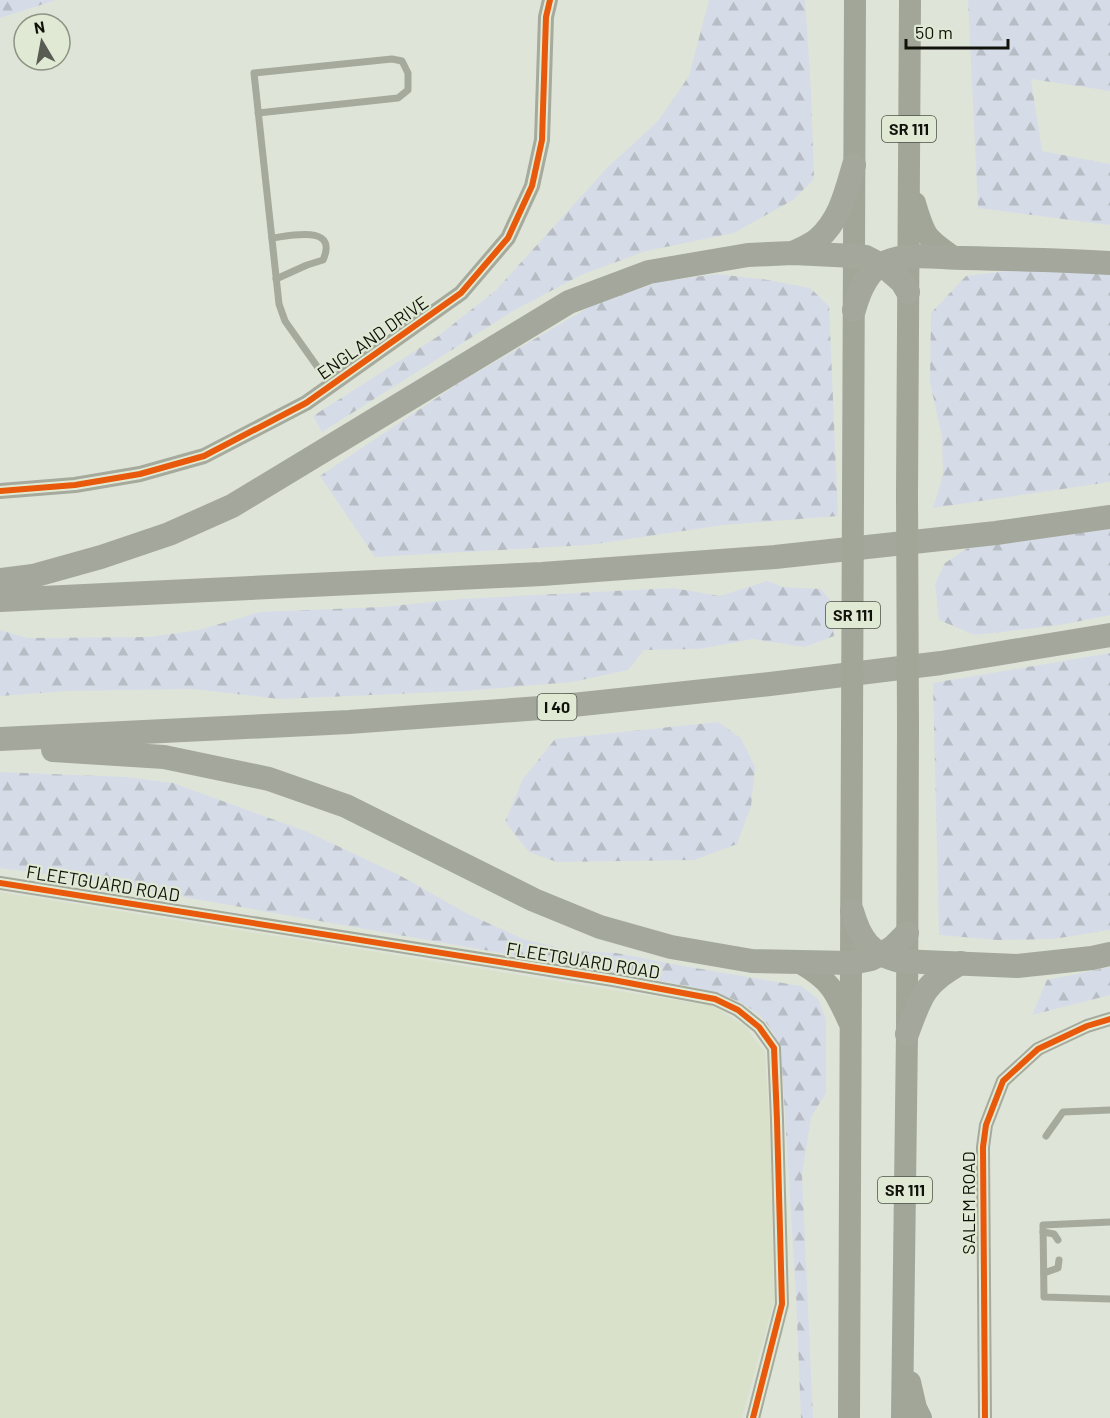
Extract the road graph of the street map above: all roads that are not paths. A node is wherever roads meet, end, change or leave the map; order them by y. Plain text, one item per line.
1 (550, 0) edge
2 (855, 0) edge
3 (910, 0) edge
4 (258, 113) junction
5 (855, 165) junction
6 (908, 180) junction
7 (272, 238) junction
8 (793, 254) junction
9 (855, 256) junction
10 (909, 257) junction
11 (955, 258) junction
12 (1110, 263) edge
13 (881, 265) junction
14 (276, 279) junction
15 (908, 292) junction
16 (854, 310) junction
17 (331, 386) junction
18 (0, 491) edge
19 (1110, 517) edge
20 (0, 580) edge
21 (0, 600) edge
22 (1110, 635) edge
23 (0, 739) edge
24 (0, 747) edge
25 (0, 883) edge
26 (852, 910) junction
27 (907, 933) junction
28 (880, 954) junction
29 (1110, 954) edge
30 (907, 962) junction
31 (800, 963) junction
32 (852, 963) junction
33 (961, 963) junction
34 (1110, 1019) edge
35 (851, 1026) junction
36 (907, 1034) junction
37 (1110, 1110) edge
38 (1046, 1136) dead end
39 (1110, 1222) edge
40 (1043, 1232) junction
41 (1058, 1240) dead end
42 (1059, 1260) dead end
43 (1044, 1274) junction
44 (1110, 1299) edge
45 (903, 1333) junction
46 (753, 1418) edge
47 (849, 1418) edge
48 (902, 1418) edge
49 (921, 1418) edge
50 (985, 1418) edge

1 - 17 street, ENGLAND DRIVE
2 - 5 highway, SR 111
3 - 6 highway, SR 111
4 - 4 lane
4 - 7 lane
5 - 8 highway
5 - 9 highway, SR 111
6 - 10 highway, SR 111
6 - 11 highway
7 - 14 lane
7 - 14 lane
8 - 9 highway
8 - 20 highway
9 - 13 highway
9 - 16 highway, SR 111
10 - 11 highway
10 - 13 highway
10 - 15 highway, SR 111
11 - 12 highway
13 - 15 highway
13 - 16 highway
14 - 17 lane
15 - 27 highway, SR 111, bridge
16 - 26 highway, SR 111, bridge
17 - 18 street, ENGLAND DRIVE
19 - 21 highway
22 - 23 highway, I 40
24 - 31 highway
25 - 46 street, FLEETGUARD ROAD
26 - 28 highway
26 - 32 highway, SR 111
27 - 28 highway
27 - 30 highway, SR 111
28 - 30 highway
28 - 32 highway
29 - 33 highway
30 - 33 highway
30 - 36 highway, SR 111
31 - 32 highway
31 - 35 highway
32 - 35 highway, SR 111
33 - 36 highway
34 - 50 street, SALEM ROAD
35 - 47 highway, SR 111
36 - 45 highway, SR 111
37 - 38 lane
39 - 40 lane
40 - 41 lane
40 - 43 lane
42 - 43 lane
43 - 44 lane
45 - 48 highway, SR 111
45 - 49 highway

